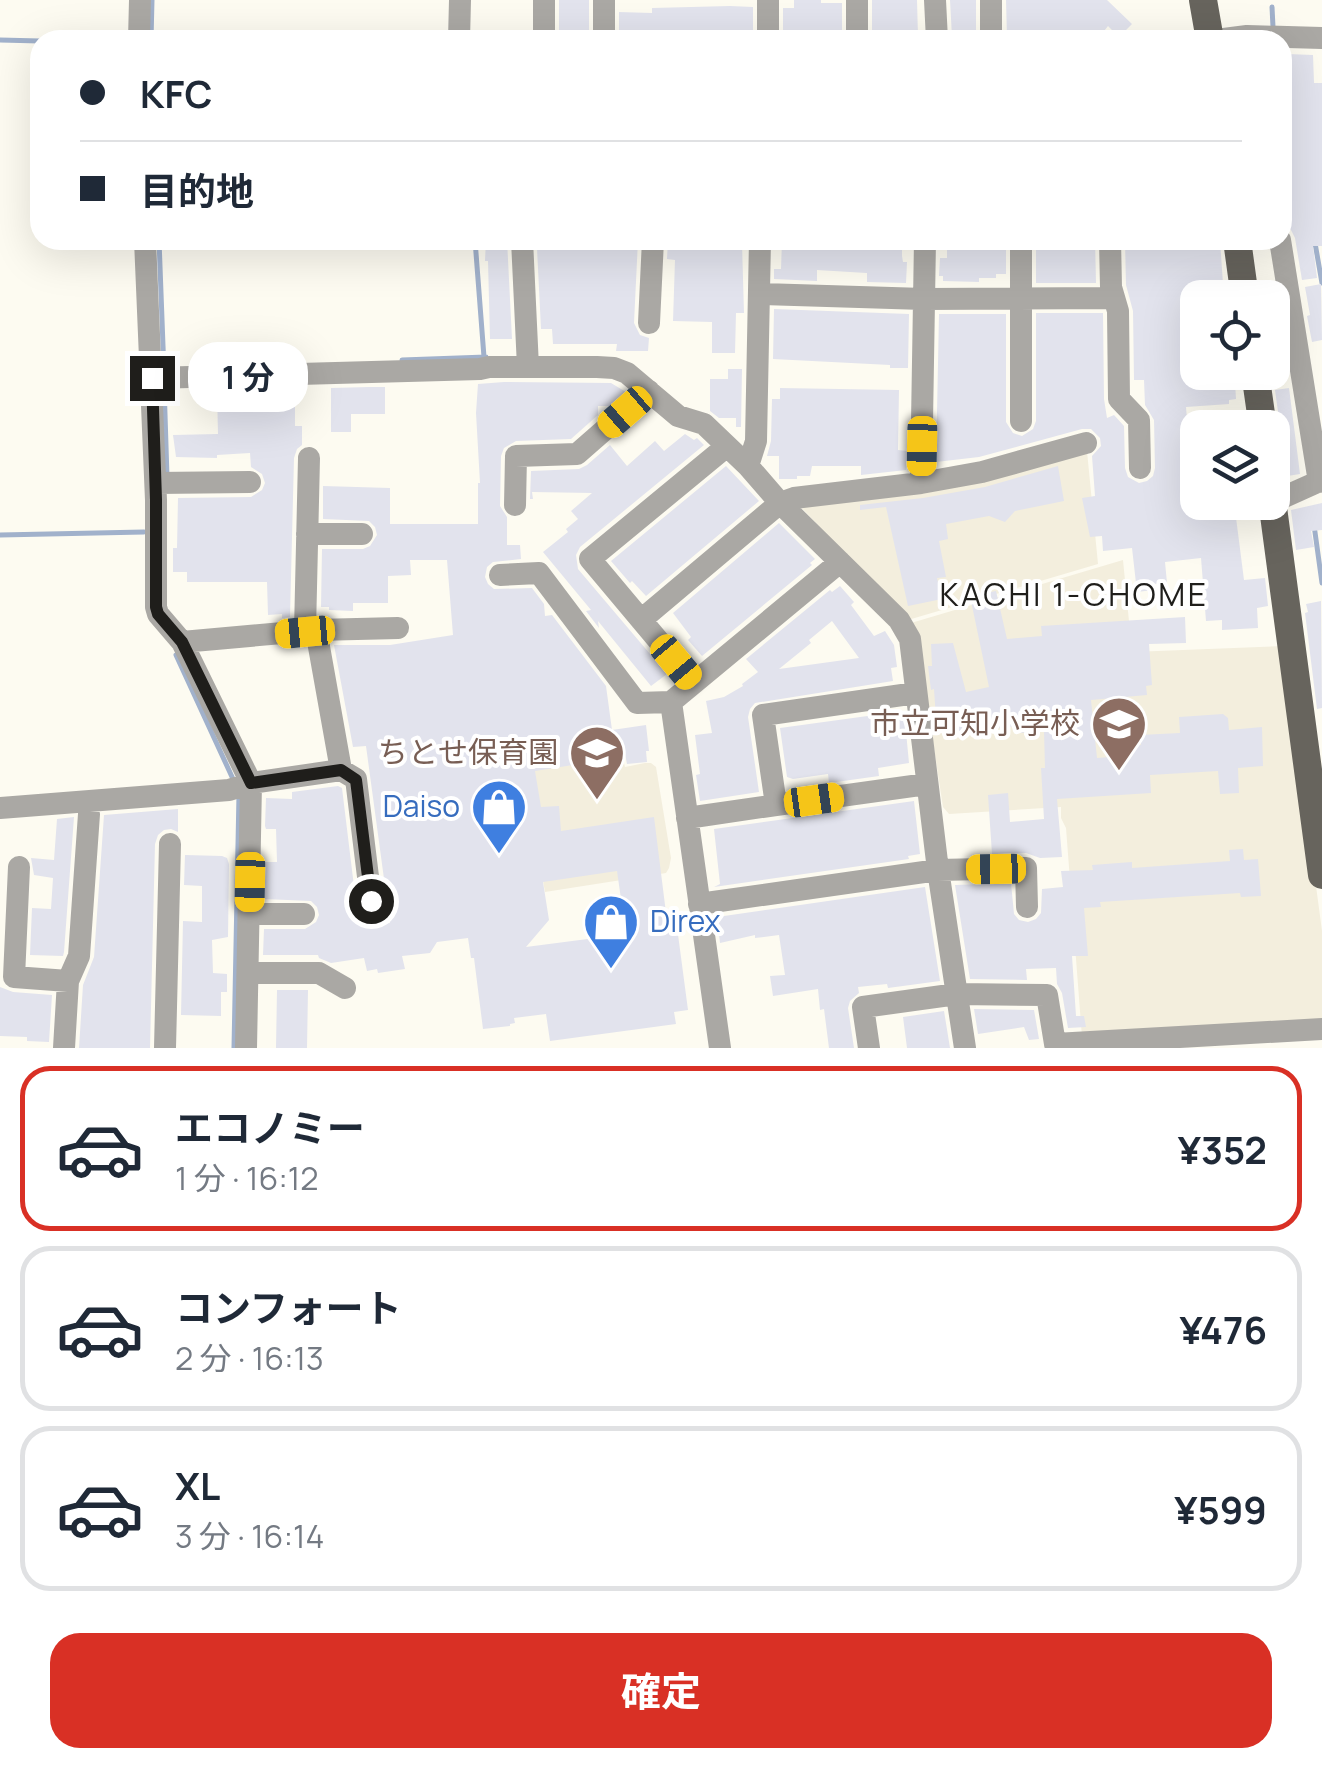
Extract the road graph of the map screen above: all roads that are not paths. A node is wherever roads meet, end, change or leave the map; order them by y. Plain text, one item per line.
1 (140, 0) edge
2 (460, 0) edge
3 (544, 0) edge
4 (604, 0) edge
5 (768, 0) edge
6 (856, 0) edge
7 (935, 0) edge
8 (991, 0) edge
9 (1203, 0) edge
10 (139, 30) edge
11 (459, 30) edge
12 (544, 30) edge
13 (604, 30) edge
14 (768, 30) edge
15 (856, 30) edge
16 (936, 30) edge
17 (991, 30) edge
18 (1210, 30) edge
19 (1292, 38) edge
20 (1322, 38) edge
21 (146, 250) edge
22 (522, 250) edge
23 (653, 250) edge
24 (760, 250) edge
25 (925, 250) edge
26 (1021, 250) edge
27 (1110, 250) edge
28 (1238, 250) edge
29 (1281, 250) edge
30 (1243, 280) edge
31 (759, 294) junction
32 (1021, 298) junction
33 (1114, 298) junction
34 (924, 299) junction
35 (649, 323) dead end
36 (528, 360) junction
37 (160, 378) junction
38 (648, 391) junction
39 (1020, 421) dead end
40 (1086, 443) dead end
41 (727, 446) junction
42 (309, 458) dead end
43 (748, 466) junction
44 (1140, 468) dead end
45 (250, 482) dead end
46 (921, 483) junction
47 (163, 484) junction
48 (1314, 484) edge
49 (1290, 494) edge
50 (780, 504) junction
51 (514, 505) dead end
52 (1275, 520) edge
53 (307, 534) junction
54 (362, 534) dead end
55 (840, 562) junction
56 (500, 575) dead end
57 (641, 620) junction
58 (398, 628) dead end
59 (311, 631) junction
60 (182, 642) junction
61 (694, 684) junction
62 (916, 693) junction
63 (671, 702) junction
64 (341, 770) junction
65 (928, 784) junction
66 (241, 786) junction
67 (776, 805) junction
68 (0, 808) edge
69 (89, 814) dead end
70 (687, 818) junction
71 (170, 844) dead end
72 (19, 866) dead end
73 (938, 870) junction
74 (1322, 876) edge
75 (371, 901) dead end
76 (699, 904) junction
77 (1028, 907) dead end
78 (249, 914) junction
79 (304, 914) dead end
80 (248, 973) junction
81 (68, 981) junction
82 (345, 988) dead end
83 (957, 994) junction
84 (1322, 1030) edge
85 (64, 1048) edge
86 (165, 1048) edge
87 (246, 1048) edge
88 (720, 1048) edge
89 (869, 1048) edge
90 (965, 1048) edge

1 - 10 street
2 - 11 street
3 - 12 street
4 - 13 street
5 - 14 street
6 - 15 street
7 - 16 street
8 - 17 street
9 - 18 main road
19 - 20 street
21 - 37 street
22 - 36 street
23 - 35 street
24 - 31 street
25 - 34 street
26 - 32 street
27 - 33 street
28 - 30 main road
29 - 48 street
31 - 34 street
31 - 43 street
32 - 33 street
32 - 34 street
32 - 39 street
33 - 44 street
34 - 46 street
36 - 37 street
36 - 38 street
37 - 47 street
38 - 41 street
38 - 51 street
40 - 46 street
41 - 43 street
41 - 57 street
42 - 53 street
43 - 50 street
45 - 47 street
46 - 50 street
47 - 60 street
48 - 49 street
50 - 55 street
50 - 57 street
52 - 74 main road
53 - 54 street
53 - 59 street
55 - 61 street
55 - 62 street
56 - 63 street
57 - 61 street
58 - 59 street
59 - 60 street
59 - 64 street
60 - 66 street
61 - 63 street
62 - 65 street
62 - 67 street
63 - 70 street
64 - 66 street
64 - 75 street
65 - 67 street
65 - 73 street
66 - 68 street
66 - 78 street
67 - 70 street
69 - 81 street
70 - 76 street
71 - 86 street
72 - 81 street
73 - 76 street
73 - 77 street
73 - 83 street
76 - 88 street
78 - 79 street
78 - 80 street
80 - 82 street
80 - 87 street
81 - 85 street
83 - 84 street
83 - 89 street
83 - 90 street

